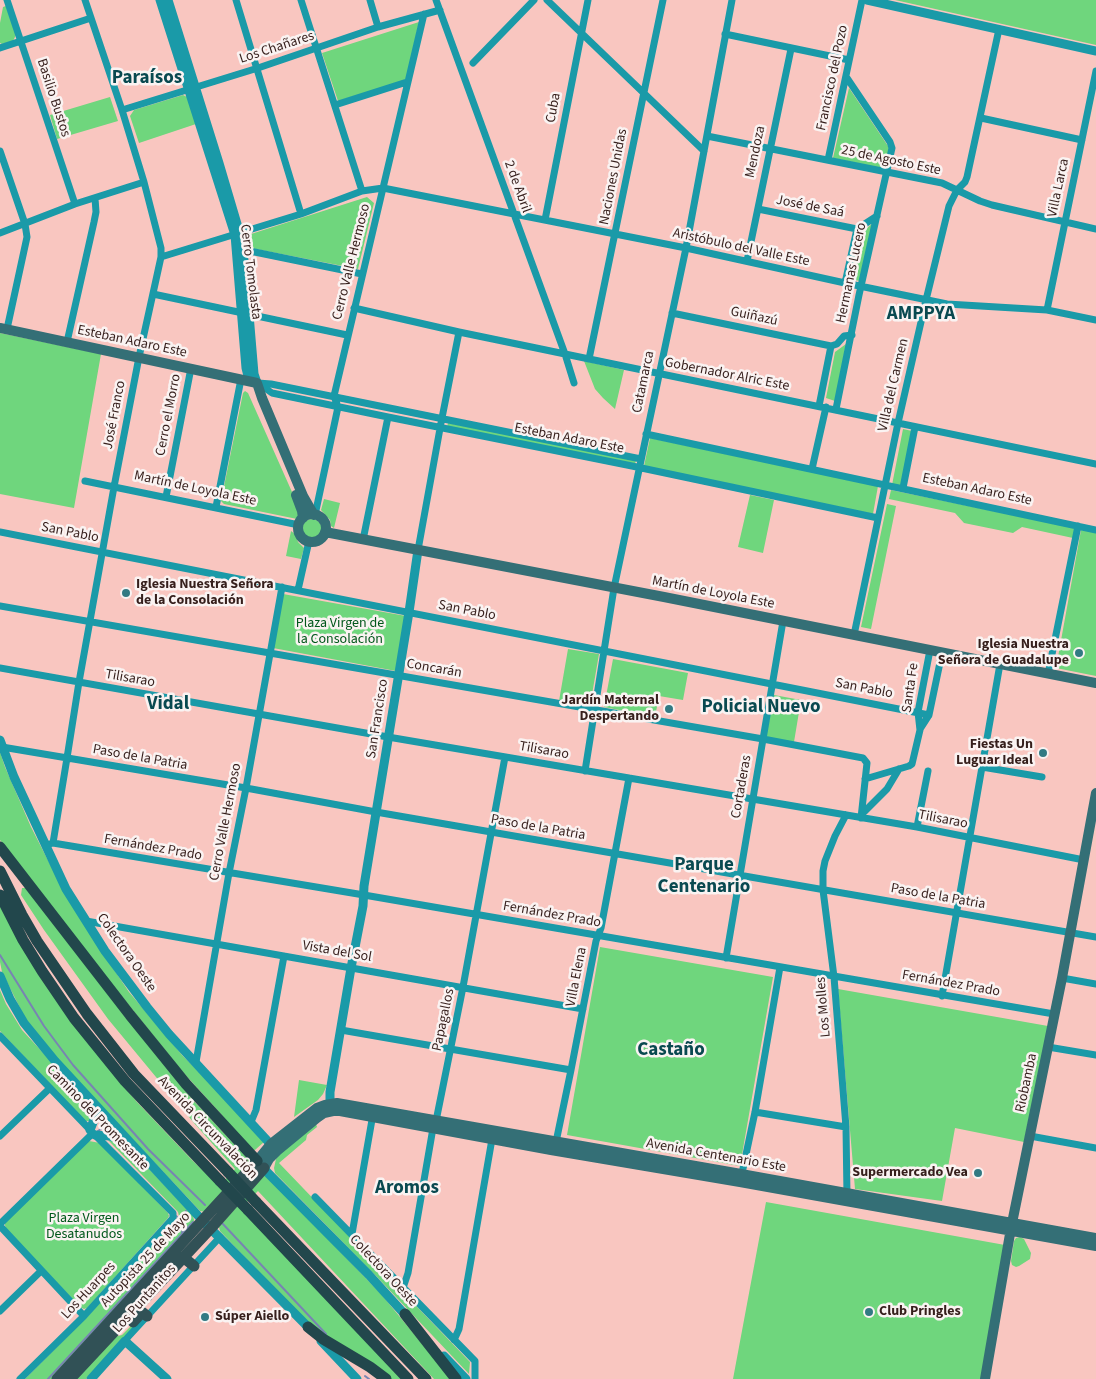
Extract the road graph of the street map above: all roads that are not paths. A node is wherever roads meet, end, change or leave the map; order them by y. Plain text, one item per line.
1 (7, 0) edge
2 (85, 0) edge
3 (160, 0) edge
4 (168, 0) edge
5 (236, 0) edge
6 (301, 0) edge
7 (370, 0) edge
8 (436, 0) edge
9 (534, 0) edge
10 (546, 0) edge
11 (588, 0) edge
12 (663, 0) edge
13 (732, 0) edge
14 (862, 0) edge
15 (866, 0) edge
16 (440, 10) junction
17 (424, 14) junction
18 (91, 18) junction
19 (378, 27) junction
20 (998, 29) junction
21 (582, 34) junction
22 (726, 34) junction
23 (22, 42) junction
24 (0, 48) edge
25 (316, 48) junction
26 (791, 49) junction
27 (1096, 51) edge
28 (849, 60) junction
29 (473, 64) dead end
30 (258, 68) junction
31 (1096, 71) edge
32 (846, 78) junction
33 (407, 82) junction
34 (192, 88) junction
35 (644, 94) junction
36 (335, 105) junction
37 (122, 110) junction
38 (981, 118) junction
39 (707, 136) junction
40 (1082, 140) junction
41 (770, 149) junction
42 (0, 151) edge
43 (704, 151) junction
44 (828, 160) junction
45 (887, 172) junction
46 (144, 182) junction
47 (383, 188) junction
48 (957, 190) junction
49 (362, 191) junction
50 (95, 198) junction
51 (75, 204) junction
52 (758, 210) junction
53 (301, 214) junction
54 (514, 214) junction
55 (877, 216) junction
56 (545, 220) junction
57 (1065, 223) junction
58 (25, 224) junction
59 (857, 229) junction
60 (1096, 229) edge
61 (0, 233) edge
62 (237, 235) junction
63 (615, 235) junction
64 (686, 248) junction
65 (239, 249) junction
66 (161, 257) junction
67 (747, 261) junction
68 (362, 274) junction
69 (845, 284) junction
70 (862, 286) junction
71 (153, 294) junction
72 (926, 300) junction
73 (354, 308) junction
74 (1047, 310) junction
75 (672, 313) junction
76 (246, 314) junction
77 (1096, 320) edge
78 (3, 329) edge
79 (459, 332) junction
80 (347, 335) junction
81 (852, 335) junction
82 (67, 342) junction
83 (831, 346) junction
84 (565, 354) junction
85 (139, 357) junction
86 (589, 359) junction
87 (191, 368) junction
88 (659, 374) junction
89 (249, 381) junction
90 (574, 383) dead end
91 (334, 396) junction
92 (338, 407) junction
93 (822, 407) junction
94 (836, 409) junction
95 (388, 418) junction
96 (442, 418) junction
97 (898, 423) junction
98 (916, 427) junction
99 (440, 428) junction
100 (646, 434) junction
101 (641, 459) junction
102 (1096, 464) edge
103 (639, 468) junction
104 (812, 469) junction
105 (85, 481) dead end
106 (885, 485) junction
107 (114, 486) junction
108 (903, 488) junction
109 (166, 497) junction
110 (216, 507) junction
111 (315, 515) junction
112 (878, 518) junction
113 (301, 521) junction
114 (1078, 526) junction
115 (1096, 530) edge
116 (0, 532) edge
117 (325, 532) junction
118 (363, 540) junction
119 (309, 542) junction
120 (418, 550) junction
121 (102, 552) junction
122 (282, 587) junction
123 (614, 588) junction
124 (298, 590) junction
125 (0, 606) edge
126 (409, 612) junction
127 (89, 621) junction
128 (783, 621) junction
129 (854, 635) junction
130 (930, 650) junction
131 (604, 651) junction
132 (270, 653) junction
133 (942, 653) junction
134 (1000, 664) junction
135 (0, 668) edge
136 (1048, 674) junction
137 (399, 676) junction
138 (79, 682) junction
139 (1096, 683) edge
140 (772, 684) junction
141 (595, 710) junction
142 (918, 712) junction
143 (259, 714) junction
144 (929, 715) junction
145 (920, 730) junction
146 (388, 737) junction
147 (763, 739) junction
148 (1, 744) edge
149 (505, 757) junction
150 (67, 758) junction
151 (982, 767) junction
152 (899, 769) junction
153 (585, 771) junction
154 (928, 771) dead end
155 (1042, 777) dead end
156 (628, 778) junction
157 (865, 779) junction
158 (246, 788) junction
159 (1096, 793) edge
160 (753, 799) junction
161 (376, 812) junction
162 (846, 815) junction
163 (862, 816) junction
164 (1094, 825) edge
165 (917, 827) junction
166 (492, 832) junction
167 (970, 838) junction
168 (49, 844) junction
169 (0, 847) edge
170 (615, 853) junction
171 (1084, 860) junction
172 (0, 871) edge
173 (229, 874) junction
174 (740, 875) junction
175 (823, 890) junction
176 (0, 895) edge
177 (364, 895) junction
178 (956, 913) junction
179 (476, 915) junction
180 (86, 921) junction
181 (1070, 933) junction
182 (598, 936) junction
183 (1096, 937) edge
184 (217, 944) junction
185 (284, 956) junction
186 (726, 958) junction
187 (780, 967) junction
188 (351, 968) junction
189 (0, 976) edge
190 (834, 977) junction
191 (1062, 978) junction
192 (1096, 984) edge
193 (464, 988) junction
194 (942, 996) junction
195 (583, 1009) junction
196 (1054, 1014) junction
197 (341, 1030) junction
198 (0, 1036) edge
199 (7, 1043) junction
200 (1048, 1047) junction
201 (0, 1050) edge
202 (451, 1050) junction
203 (1096, 1055) edge
204 (196, 1062) junction
205 (571, 1070) junction
206 (50, 1088) junction
207 (94, 1102) junction
208 (332, 1107) junction
209 (755, 1112) junction
210 (373, 1113) junction
211 (251, 1122) junction
212 (434, 1124) junction
213 (846, 1127) junction
214 (93, 1132) junction
215 (0, 1136) edge
216 (1030, 1136) junction
217 (492, 1139) junction
218 (131, 1144) junction
219 (553, 1146) junction
220 (274, 1148) junction
221 (1096, 1148) edge
222 (260, 1165) junction
223 (740, 1178) junction
224 (315, 1197) dead end
225 (847, 1198) junction
226 (252, 1206) junction
227 (172, 1218) joint
228 (207, 1224) junction
229 (0, 1225) edge
230 (1012, 1228) junction
231 (352, 1234) junction
232 (220, 1237) junction
233 (1096, 1238) edge
234 (1096, 1246) edge
235 (183, 1257) junction
236 (194, 1266) junction
237 (41, 1271) junction
238 (403, 1288) junction
239 (0, 1311) edge
240 (405, 1314) junction
241 (84, 1316) junction
242 (147, 1316) junction
243 (308, 1327) junction
244 (113, 1333) junction
245 (454, 1340) junction
246 (125, 1341) junction
247 (20, 1379) edge
248 (57, 1379) edge
249 (70, 1379) edge
250 (91, 1379) edge
251 (167, 1379) edge
252 (357, 1379) edge
253 (386, 1379) edge
254 (408, 1379) edge
255 (426, 1379) edge
256 (456, 1379) edge
257 (466, 1379) edge
258 (475, 1379) edge
259 (985, 1379) edge

1 - 23 street, Basilio Bustos
2 - 18 street, José Franco
3 - 34 street, Cerro Tomolasta
4 - 34 street, Cerro Tomolasta
5 - 30 street
6 - 25 street
7 - 19 street
8 - 16 street, 2 de Abril
9 - 29 street
10 - 21 street
11 - 21 street, Cuba
12 - 35 street, Naciones Unidas
13 - 22 street, Catamarca
14 - 28 street, Francisco del Pozo
15 - 20 street
16 - 17 street, Los Chañares
16 - 54 street, 2 de Abril
17 - 19 street, Los Chañares
17 - 33 street, Cerro Valle Hermoso
18 - 23 street
18 - 37 street, José Franco
19 - 25 street, Los Chañares
20 - 27 street
20 - 38 street, Villa del Carmen
21 - 35 street
21 - 56 street, Cuba
22 - 26 street
22 - 39 street, Catamarca
23 - 24 street
23 - 51 street, Basilio Bustos
25 - 30 street, Los Chañares
25 - 36 street
26 - 28 street
26 - 41 street, Mendoza
28 - 32 street, Francisco del Pozo
30 - 34 street, Los Chañares
30 - 53 street
31 - 40 street, Villa Larca
32 - 44 street, Francisco del Pozo
32 - 45 street, Hermanas Lucero
33 - 36 street
33 - 47 street, Cerro Valle Hermoso
34 - 37 street, Los Chañares
34 - 62 street, Cerro Tomolasta
35 - 43 street
35 - 63 street, Naciones Unidas
36 - 49 street
37 - 46 street, José Franco
38 - 40 street
38 - 48 street, Villa del Carmen
39 - 41 street, 25 de Agosto Este
39 - 43 street, Catamarca
40 - 57 street, Villa Larca
41 - 44 street, 25 de Agosto Este
41 - 52 street, Mendoza
42 - 58 street
43 - 64 street, Catamarca
44 - 45 street, 25 de Agosto Este
45 - 48 street, 25 de Agosto Este
45 - 55 street, Hermanas Lucero
46 - 50 street
46 - 66 street, José Franco
47 - 49 street, Aristóbulo del Valle Este
47 - 54 street, Aristóbulo del Valle Este
47 - 68 street, Cerro Valle Hermoso
48 - 57 street, 25 de Agosto Este
48 - 72 street, Villa del Carmen
49 - 53 street, Aristóbulo del Valle Este
50 - 51 street
50 - 82 street
51 - 58 street
52 - 59 street, José de Saá
52 - 67 street, Mendoza
53 - 62 street, Aristóbulo del Valle Este
54 - 56 street, Aristóbulo del Valle Este
54 - 84 street, 2 de Abril
55 - 59 street, Hermanas Lucero
55 - 70 street, Hermanas Lucero
56 - 63 street, Aristóbulo del Valle Este
57 - 60 street, 25 de Agosto Este
57 - 74 street, Villa Larca
58 - 61 street
58 - 78 street
59 - 69 street, Hermanas Lucero
62 - 65 street, Cerro Tomolasta
62 - 66 street, Aristóbulo del Valle Este
63 - 64 street, Aristóbulo del Valle Este
63 - 86 street, Naciones Unidas
64 - 67 street, Aristóbulo del Valle Este
64 - 75 street, Catamarca
65 - 68 street
65 - 76 street, Cerro Tomolasta
66 - 71 street, José Franco
67 - 69 street, Aristóbulo del Valle Este
68 - 73 street, Cerro Valle Hermoso
69 - 70 street, Aristóbulo del Valle Este
70 - 72 street, Aristóbulo del Valle Este
70 - 81 street, Hermanas Lucero
71 - 76 street
71 - 85 street, José Franco
72 - 74 street, Aristóbulo del Valle Este
72 - 97 street, Villa del Carmen
73 - 79 street, Gobernador Alric Este
73 - 80 street, Cerro Valle Hermoso
74 - 77 street, Aristóbulo del Valle Este
75 - 83 street, Guiñazú
75 - 88 street, Catamarca
76 - 80 street
76 - 89 street, Cerro Tomolasta
78 - 82 main road, Esteban Adaro Este
79 - 84 street, Gobernador Alric Este
79 - 96 street, San Francisco
80 - 91 street, Cerro Valle Hermoso
81 - 83 street, Hermanas Lucero
81 - 94 street, Hermanas Lucero
82 - 85 main road, Esteban Adaro Este
83 - 93 street
84 - 86 street, Gobernador Alric Este
84 - 90 street, 2 de Abril
85 - 87 main road, Esteban Adaro Este
85 - 107 street, José Franco
86 - 88 street, Gobernador Alric Este
87 - 89 main road, Esteban Adaro Este
87 - 109 street, Cerro el Morro
88 - 93 street, Gobernador Alric Este
88 - 100 street, Catamarca
89 - 91 street, Esteban Adaro Este
89 - 92 street, Esteban Adaro Este
89 - 110 street
89 - 111 main road, Cerro Tomolasta
89 - 113 main road, Cerro Tomolasta
91 - 92 street
91 - 96 street, Esteban Adaro Este
92 - 95 street, Esteban Adaro Este
92 - 111 street
93 - 94 street, Gobernador Alric Este
93 - 104 street
94 - 97 street, Gobernador Alric Este
95 - 99 street, Esteban Adaro Este
95 - 118 street
96 - 99 street, San Francisco
96 - 101 street, Esteban Adaro Este
97 - 98 street, Gobernador Alric Este
97 - 106 street, Villa del Carmen
98 - 102 street, Gobernador Alric Este
98 - 108 street
99 - 103 street, Esteban Adaro Este
99 - 120 street, San Francisco
100 - 101 street, Catamarca
100 - 104 street, Esteban Adaro Este
101 - 103 street, Catamarca
103 - 112 street, Esteban Adaro Este
103 - 123 street, Catamarca
104 - 106 street, Esteban Adaro Este
105 - 107 street, Martín de Loyola Este
106 - 108 street, Esteban Adaro Este
106 - 112 street, Villa del Carmen
107 - 109 street, Martín de Loyola Este
107 - 121 street, José Franco
108 - 114 street, Esteban Adaro Este
109 - 110 street, Martín de Loyola Este
110 - 113 street, Martín de Loyola Este
111 - 113 main road
111 - 117 main road
112 - 129 street, Villa del Carmen
113 - 119 main road
114 - 115 street, Esteban Adaro Este
114 - 136 street
116 - 121 street, San Pablo
117 - 118 main road, Martín de Loyola Este
117 - 119 main road
118 - 120 main road, Martín de Loyola Este
119 - 124 street
120 - 123 main road, Martín de Loyola Este
120 - 126 street, San Francisco
121 - 122 street, San Pablo
121 - 127 street, José Franco
122 - 124 street, San Pablo
122 - 132 street, Cerro Valle Hermoso
123 - 128 main road, Martín de Loyola Este
123 - 131 street, Catamarca
124 - 126 street, San Pablo
125 - 127 street, Concarán
126 - 131 street, San Pablo
126 - 137 street, San Francisco
127 - 132 street, Concarán
127 - 138 street, José Franco
128 - 129 main road, Martín de Loyola Este
128 - 140 street, Cortaderas
129 - 130 main road, Martín de Loyola Este
130 - 133 main road, Martín de Loyola Este
130 - 142 street, Santa Fe
131 - 140 street, San Pablo
131 - 141 street, Catamarca
132 - 137 street, Concarán
132 - 143 street, Cerro Valle Hermoso
133 - 134 main road, Martín de Loyola Este
133 - 144 street, Santa Fe
134 - 136 main road, Martín de Loyola Este
134 - 151 street
135 - 138 street, Tilisarao
136 - 139 main road, Martín de Loyola Este
137 - 141 street, Concarán
137 - 146 street, San Francisco
138 - 143 street, Tilisarao
138 - 150 street, José Franco
140 - 142 street, San Pablo
140 - 147 street, Cortaderas
141 - 147 street, Concarán
141 - 153 street, Catamarca
142 - 144 street, San Pablo
142 - 145 street, Santa Fe
143 - 146 street, Tilisarao
143 - 158 street, Cerro Valle Hermoso
144 - 145 street, Santa Fe
145 - 152 street, Santa Fe
146 - 149 street, Tilisarao
146 - 161 street, San Francisco
147 - 157 street, Concarán
147 - 160 street, Cortaderas
148 - 150 street, Paso de la Patria
148 - 168 street, Colectora Oeste
149 - 153 street, Tilisarao
149 - 166 street, Papagallos
150 - 158 street, Paso de la Patria
150 - 168 street, José Franco
151 - 155 street
151 - 167 street
152 - 157 street, Santa Fe
152 - 163 street
153 - 156 street, Tilisarao
154 - 165 street
156 - 160 street, Tilisarao
156 - 170 street, Villa Elena
157 - 163 street
158 - 161 street, Paso de la Patria
158 - 173 street, Cerro Valle Hermoso
159 - 164 main road, Riobamba
160 - 162 street, Tilisarao
160 - 174 street, Cortaderas
161 - 166 street, Paso de la Patria
161 - 177 street, San Francisco
162 - 163 street, Tilisarao
162 - 175 street, Los Molles
163 - 165 street, Tilisarao
164 - 171 main road, Riobamba
165 - 167 street, Tilisarao
166 - 170 street, Paso de la Patria
166 - 179 street, Papagallos
167 - 171 street, Tilisarao
167 - 178 street
168 - 173 street, Fernández Prado
168 - 180 street, Colectora Oeste
169 - 222 highway
170 - 174 street, Paso de la Patria
170 - 182 street, Villa Elena
171 - 181 main road, Riobamba
172 - 226 highway, Avenida Circunvalación, bridge
173 - 177 street, Fernández Prado
173 - 184 street, Cerro Valle Hermoso
174 - 175 street, Paso de la Patria
174 - 186 street, Cortaderas
175 - 178 street, Paso de la Patria
175 - 190 street, Los Molles
176 - 226 highway, Avenida Circunvalación, bridge
177 - 179 street, Fernández Prado
177 - 188 street, San Francisco
178 - 181 street, Paso de la Patria
178 - 194 street
179 - 182 street, Fernández Prado
179 - 193 street, Papagallos
180 - 184 street, Vista del Sol
180 - 204 street, Colectora Oeste
181 - 183 street, Paso de la Patria
181 - 191 main road, Riobamba
182 - 186 street, Fernández Prado
182 - 195 street, Villa Elena
184 - 185 street, Vista del Sol
184 - 204 street, Cerro Valle Hermoso
185 - 188 street, Vista del Sol
185 - 211 street
186 - 187 street, Fernández Prado
187 - 190 street, Fernández Prado
187 - 209 street
188 - 193 street, Vista del Sol
188 - 197 street, San Francisco
189 - 207 street
190 - 194 street, Fernández Prado
190 - 213 street, Los Molles
191 - 192 street
191 - 196 main road, Riobamba
193 - 195 street, Vista del Sol
193 - 202 street, Papagallos
194 - 196 street, Fernández Prado
195 - 205 street, Villa Elena
196 - 200 main road, Riobamba
197 - 202 street
197 - 208 street, San Francisco
198 - 199 street, Camino del Promesante
199 - 201 street
199 - 206 street, Camino del Promesante
200 - 203 street
200 - 216 main road, Riobamba
202 - 205 street
202 - 212 street, Papagallos
204 - 211 street, Colectora Oeste
205 - 219 street, Villa Elena
206 - 214 street, Camino del Promesante
206 - 215 street
207 - 214 street
207 - 218 street
208 - 210 main road, Avenida Centenario Este
208 - 220 main road
209 - 213 street
209 - 223 street
210 - 212 main road, Avenida Centenario Este
210 - 231 street
211 - 220 street, Colectora Oeste
212 - 217 main road, Avenida Centenario Este
212 - 219 main road, Avenida Centenario Este
212 - 238 street, Papagallos
213 - 225 street, Los Molles
214 - 218 street
214 - 227 street, Camino del Promesante
214 - 229 street
216 - 221 street
216 - 230 main road, Riobamba
217 - 219 main road, Avenida Centenario Este
217 - 245 street
218 - 228 street
219 - 223 main road, Avenida Centenario Este
220 - 222 main road
222 - 228 main road, Autopista 25 de Mayo
222 - 240 street, Colectora Oeste
223 - 225 main road, Avenida Centenario Este
224 - 231 street
225 - 230 main road, Avenida Centenario Este
226 - 254 highway, Avenida Circunvalación
226 - 255 highway, Avenida Circunvalación
227 - 241 street, Los Huarpes
228 - 232 street
228 - 235 main road, Autopista 25 de Mayo
228 - 248 main road, Autopista 25 de Mayo
229 - 237 street
230 - 233 main road, Avenida Centenario Este
230 - 234 main road, Avenida Centenario Este
230 - 259 main road, Riobamba
231 - 238 street
232 - 236 street, Los Puntanitos
232 - 243 street
235 - 236 main road
235 - 244 main road, Autopista 25 de Mayo
236 - 242 street, Los Puntanitos
237 - 239 street
237 - 241 street
238 - 245 street
240 - 256 highway
240 - 257 street, Colectora Oeste
241 - 247 street, Los Huarpes
242 - 244 main road
242 - 246 street, Los Puntanitos
243 - 252 street
243 - 253 highway
244 - 249 main road, Autopista 25 de Mayo
245 - 258 street
246 - 250 street, Los Puntanitos
246 - 251 street

